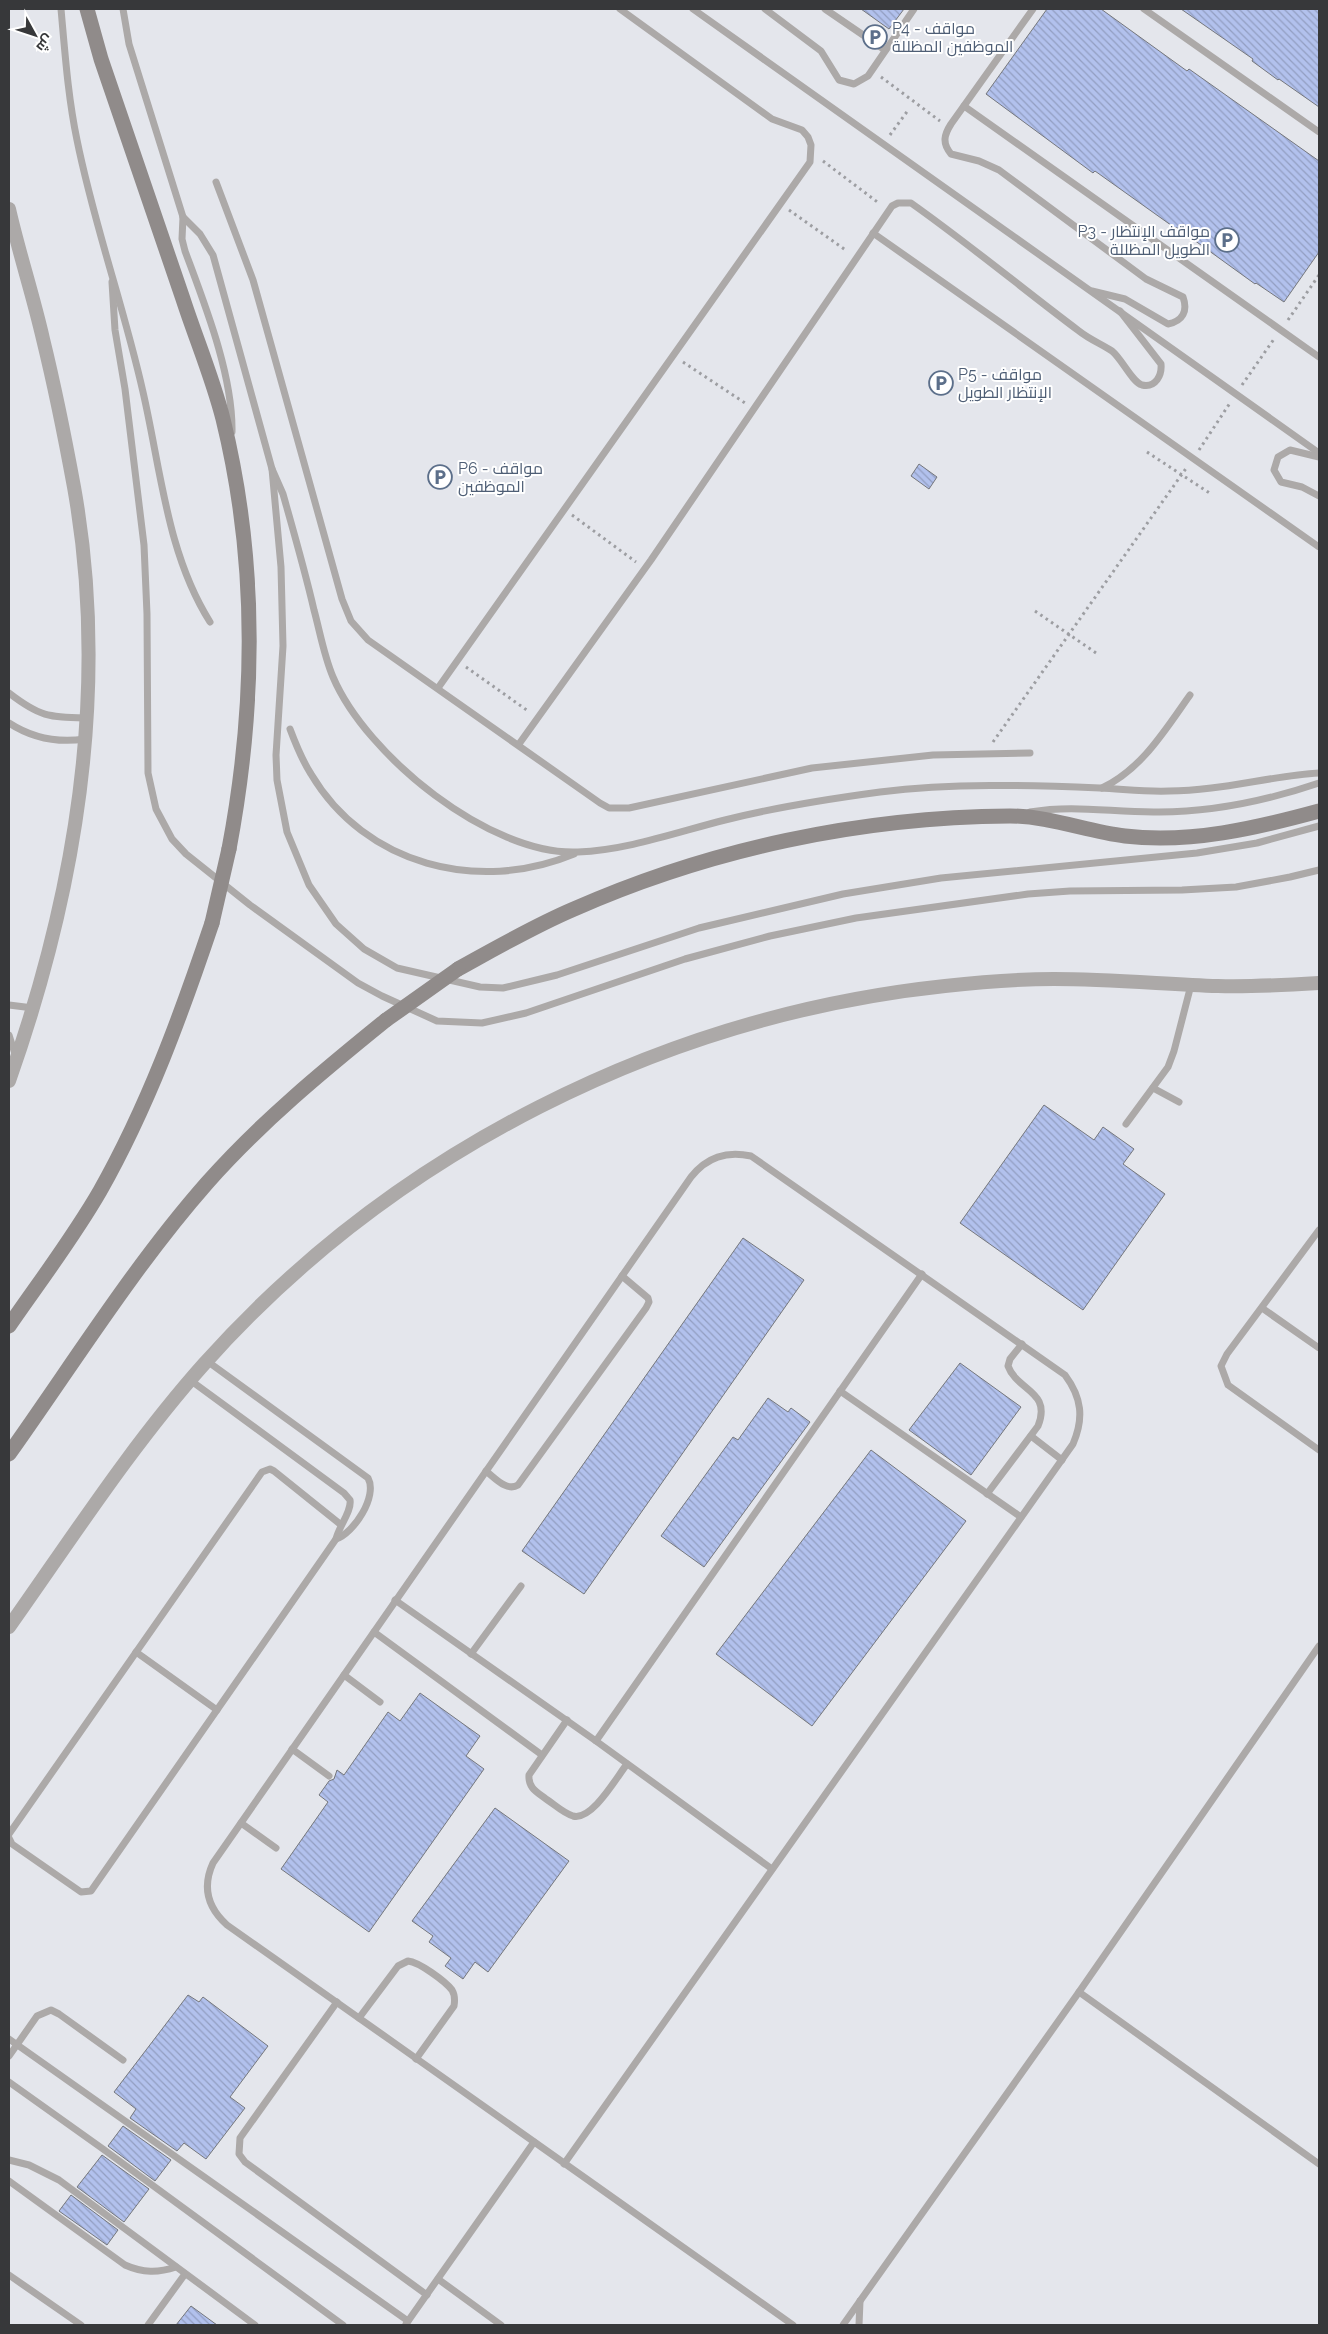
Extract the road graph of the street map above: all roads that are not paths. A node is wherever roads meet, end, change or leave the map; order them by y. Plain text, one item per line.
1 (62, 9) edge
2 (87, 9) edge
3 (123, 9) edge
4 (620, 9) edge
5 (693, 9) edge
6 (765, 9) edge
7 (825, 9) edge
8 (914, 9) edge
9 (1034, 9) edge
10 (1144, 9) edge
11 (885, 50) junction
12 (964, 106) junction
13 (1319, 132) edge
14 (216, 182) dead end
15 (9, 209) edge
16 (184, 217) junction
17 (11, 227) edge
18 (873, 233) junction
19 (16, 262) edge
20 (112, 282) junction
21 (1091, 291) junction
22 (1120, 311) junction
23 (1319, 357) edge
24 (230, 452) junction
25 (1319, 453) edge
26 (1319, 457) edge
27 (272, 469) junction
28 (1319, 496) edge
29 (1319, 547) edge
30 (210, 622) dead end
31 (438, 688) junction
32 (9, 694) edge
33 (1190, 695) dead end
34 (86, 718) junction
35 (9, 723) edge
36 (290, 729) dead end
37 (85, 739) junction
38 (519, 744) junction
39 (1030, 753) dead end
40 (1319, 773) edge
41 (1319, 783) edge
42 (1102, 788) junction
43 (1319, 811) edge
44 (1010, 816) junction
45 (1319, 826) edge
46 (578, 852) junction
47 (1319, 870) edge
48 (1319, 983) edge
49 (1191, 985) junction
50 (9, 1005) edge
51 (34, 1008) junction
52 (9, 1035) edge
53 (17, 1058) junction
54 (9, 1081) edge
55 (1153, 1088) junction
56 (1179, 1102) dead end
57 (1126, 1124) dead end
58 (1319, 1230) edge
59 (922, 1274) junction
60 (622, 1276) junction
61 (1262, 1308) junction
62 (9, 1326) edge
63 (1022, 1344) junction
64 (1319, 1348) edge
65 (207, 1361) junction
66 (190, 1380) junction
67 (840, 1391) junction
68 (1031, 1436) junction
69 (1319, 1450) edge
70 (9, 1454) edge
71 (1062, 1460) junction
72 (486, 1471) junction
73 (987, 1494) junction
74 (1021, 1517) junction
75 (340, 1524) junction
76 (336, 1539) junction
77 (521, 1586) dead end
78 (395, 1600) junction
79 (9, 1627) edge
80 (374, 1632) junction
81 (1319, 1646) edge
82 (136, 1652) junction
83 (471, 1654) junction
84 (344, 1675) junction
85 (380, 1702) dead end
86 (217, 1710) junction
87 (567, 1720) junction
88 (596, 1741) junction
89 (292, 1749) junction
90 (542, 1755) junction
91 (627, 1764) junction
92 (330, 1776) dead end
93 (240, 1823) junction
94 (9, 1834) edge
95 (9, 1838) edge
96 (276, 1848) dead end
97 (772, 1869) junction
98 (1079, 1992) junction
99 (337, 2002) junction
100 (359, 2018) junction
101 (9, 2039) edge
102 (16, 2045) junction
103 (9, 2056) edge
104 (416, 2059) junction
105 (123, 2060) dead end
106 (9, 2082) edge
107 (534, 2142) junction
108 (9, 2160) edge
109 (564, 2164) junction
110 (1319, 2164) edge
111 (9, 2181) edge
112 (176, 2267) junction
113 (185, 2274) junction
114 (9, 2275) edge
115 (438, 2279) junction
116 (427, 2295) junction
117 (860, 2300) junction
118 (407, 2323) edge
119 (81, 2325) edge
120 (148, 2325) edge
121 (254, 2325) edge
122 (343, 2325) edge
123 (501, 2325) edge
124 (793, 2325) edge
125 (843, 2325) edge
126 (859, 2325) edge

1 - 20 lane
2 - 24 street
3 - 16 lane
4 - 31 lane
5 - 21 lane
6 - 11 lane
7 - 11 lane
8 - 11 lane
9 - 12 lane
10 - 13 lane
12 - 21 lane
12 - 23 lane
14 - 31 lane
15 - 17 street
16 - 24 lane
16 - 27 lane
17 - 19 street
18 - 22 lane
18 - 29 lane
18 - 38 lane
19 - 34 street
20 - 30 lane
20 - 47 lane
21 - 22 lane
22 - 25 lane
24 - 62 street, bridge
26 - 28 lane
27 - 45 lane
27 - 46 lane
31 - 38 lane
32 - 34 lane
33 - 42 lane
34 - 37 street
35 - 37 lane
36 - 46 lane
37 - 51 street
38 - 39 lane
40 - 42 lane
41 - 44 lane
42 - 46 lane
43 - 44 street
44 - 70 street, bridge
48 - 49 street
49 - 55 lane
49 - 65 street
50 - 51 lane
51 - 53 street
52 - 53 lane
53 - 54 street
55 - 56 lane
55 - 57 lane
58 - 61 lane
59 - 60 lane
59 - 63 lane
59 - 67 lane
60 - 72 lane
60 - 72 lane
61 - 64 lane
61 - 69 lane
63 - 68 lane
63 - 71 lane
65 - 66 street
65 - 76 lane
66 - 75 lane
66 - 79 street
67 - 73 lane
67 - 88 lane
68 - 71 lane
68 - 73 lane
71 - 74 lane
72 - 78 lane
73 - 74 lane
74 - 97 lane
75 - 76 lane
75 - 82 lane
76 - 86 lane
77 - 83 lane
78 - 80 lane
78 - 83 lane
80 - 84 lane
80 - 90 lane
81 - 98 lane
82 - 86 lane
82 - 94 lane
83 - 87 lane
84 - 85 lane
84 - 89 lane
86 - 95 lane
87 - 88 lane
87 - 90 lane
88 - 91 lane
89 - 92 lane
89 - 93 lane
90 - 91 lane
91 - 97 lane
93 - 96 lane
93 - 99 lane
97 - 109 lane
98 - 110 lane
98 - 117 lane
99 - 100 lane
99 - 116 lane
100 - 104 lane
100 - 104 lane
101 - 102 lane
102 - 103 lane
102 - 105 lane
102 - 118 lane
104 - 107 lane
106 - 122 lane
107 - 109 lane
107 - 115 lane
108 - 112 lane
109 - 124 lane
111 - 112 lane
112 - 113 lane
113 - 120 lane
113 - 121 lane
114 - 119 lane
115 - 116 lane
115 - 123 lane
116 - 118 lane
117 - 125 lane
117 - 126 lane

